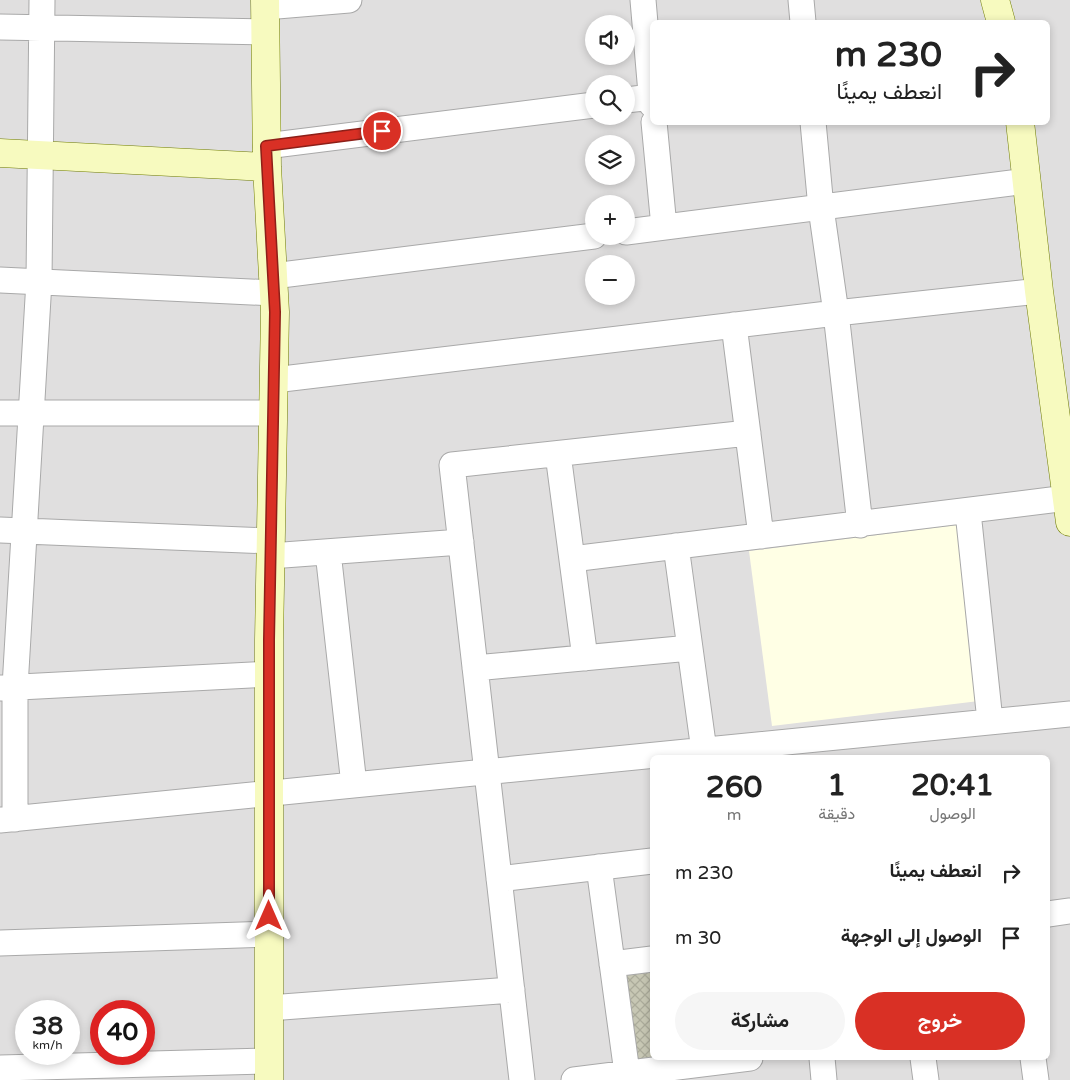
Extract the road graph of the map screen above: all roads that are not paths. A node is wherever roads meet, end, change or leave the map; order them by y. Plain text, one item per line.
1 (42, 0) edge
2 (349, 0) edge
3 (642, 0) edge
4 (801, 0) edge
5 (995, 0) edge
6 (1014, 0) edge
7 (265, 13) edge
8 (803, 20) edge
9 (1000, 20) edge
10 (1017, 20) edge
11 (0, 27) edge
12 (41, 27) junction
13 (650, 81) edge
14 (635, 100) edge
15 (650, 101) edge
16 (585, 105) edge
17 (654, 125) edge
18 (813, 125) edge
19 (1020, 125) edge
20 (0, 153) edge
21 (39, 155) junction
22 (266, 156) junction
23 (1027, 181) junction
24 (821, 208) junction
25 (664, 227) junction
26 (635, 231) edge
27 (585, 237) edge
28 (0, 280) edge
29 (39, 281) junction
30 (274, 284) junction
31 (1039, 292) junction
32 (836, 313) junction
33 (734, 326) junction
34 (274, 380) junction
35 (0, 412) edge
36 (30, 413) junction
37 (273, 413) junction
38 (748, 433) junction
39 (558, 454) junction
40 (968, 512) junction
41 (1069, 514) edge
42 (860, 525) junction
43 (12, 530) edge
44 (761, 536) junction
45 (461, 542) junction
46 (676, 546) junction
47 (270, 548) junction
48 (328, 552) junction
49 (572, 559) junction
50 (690, 648) junction
51 (585, 658) junction
52 (475, 668) junction
53 (269, 674) junction
54 (7, 687) edge
55 (1070, 714) edge
56 (990, 721) junction
57 (704, 754) edge
58 (650, 758) edge
59 (487, 772) junction
60 (354, 785) junction
61 (269, 793) junction
62 (7, 819) edge
63 (650, 861) edge
64 (599, 867) junction
65 (499, 880) junction
66 (1070, 912) edge
67 (1050, 914) edge
68 (269, 934) junction
69 (0, 943) edge
70 (650, 959) edge
71 (612, 964) junction
72 (512, 990) junction
73 (269, 1008) junction
74 (711, 1060) edge
75 (822, 1060) edge
76 (923, 1060) edge
77 (1033, 1060) edge
78 (0, 1068) edge
79 (269, 1070) edge
80 (627, 1073) junction
81 (522, 1080) edge
82 (574, 1080) edge
83 (824, 1080) edge
84 (926, 1080) edge
85 (1036, 1080) edge

1 - 12 street
2 - 7 street
3 - 13 street
4 - 8 street
5 - 9 street
6 - 10 street
7 - 12 street
7 - 22 street
11 - 12 street
12 - 21 street
14 - 15 street
16 - 22 street
17 - 25 street
18 - 24 street
19 - 23 street
20 - 21 street
21 - 22 street
21 - 29 street
22 - 30 street
23 - 24 street
23 - 31 street
24 - 25 street
24 - 32 street
25 - 26 street
27 - 30 street
28 - 29 street
29 - 30 street
29 - 36 street
30 - 34 street
31 - 32 street
31 - 41 street
32 - 33 street
32 - 42 street
33 - 34 street
33 - 38 street
34 - 37 street
35 - 36 street
36 - 37 street
36 - 43 street
37 - 47 street
38 - 39 street
38 - 44 street
39 - 45 street
39 - 49 street
40 - 41 street
40 - 42 street
40 - 56 street
42 - 44 street
43 - 47 street
43 - 54 street
44 - 46 street
45 - 48 street
45 - 52 street
46 - 49 street
46 - 50 street
47 - 48 street
47 - 53 street
48 - 60 street
49 - 51 street
50 - 51 street
50 - 57 street
51 - 52 street
52 - 59 street
53 - 54 street
53 - 61 street
54 - 62 street
55 - 56 street
56 - 57 street
58 - 59 street
59 - 60 street
59 - 65 street
60 - 61 street
61 - 62 street
61 - 68 street
63 - 64 street
64 - 65 street
64 - 71 street
65 - 72 street
66 - 67 street
68 - 69 street
68 - 73 street
70 - 71 street
71 - 80 street
72 - 73 street
72 - 81 street
73 - 79 street
74 - 80 street
75 - 83 street
76 - 84 street
77 - 85 street
78 - 79 street
80 - 82 street

